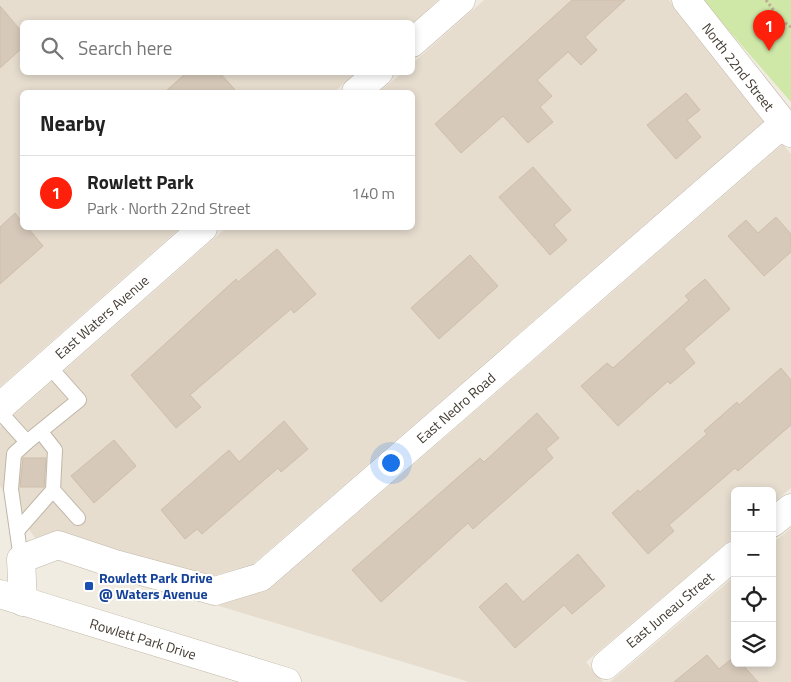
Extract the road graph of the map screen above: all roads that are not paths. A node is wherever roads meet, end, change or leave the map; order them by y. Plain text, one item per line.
1 (461, 0) edge
2 (686, 0) edge
3 (415, 40) edge
4 (376, 75) edge
5 (358, 90) edge
6 (787, 129) edge
7 (201, 230) edge
8 (48, 365) junction
9 (0, 407) edge
10 (0, 412) edge
11 (41, 432) junction
12 (27, 442) junction
13 (53, 490) junction
14 (791, 508) edge
15 (78, 518) dead end
16 (776, 521) edge
17 (17, 531) junction
18 (731, 558) edge
19 (21, 559) junction
20 (0, 585) edge
21 (11, 598) edge
22 (606, 665) dead end
23 (286, 682) edge

1 - 3 street
2 - 6 street, North 22nd Street
4 - 5 street
6 - 19 street, East Nedro Road
7 - 8 street, East Waters Avenue
8 - 9 street, East Waters Avenue
8 - 11 lane
10 - 12 lane
11 - 12 lane
11 - 13 lane
12 - 17 lane
13 - 15 lane
13 - 17 lane
14 - 16 street
17 - 19 lane
18 - 22 street, East Juneau Street
19 - 21 street
20 - 21 street, Rowlett Park Drive
21 - 23 street, Rowlett Park Drive

